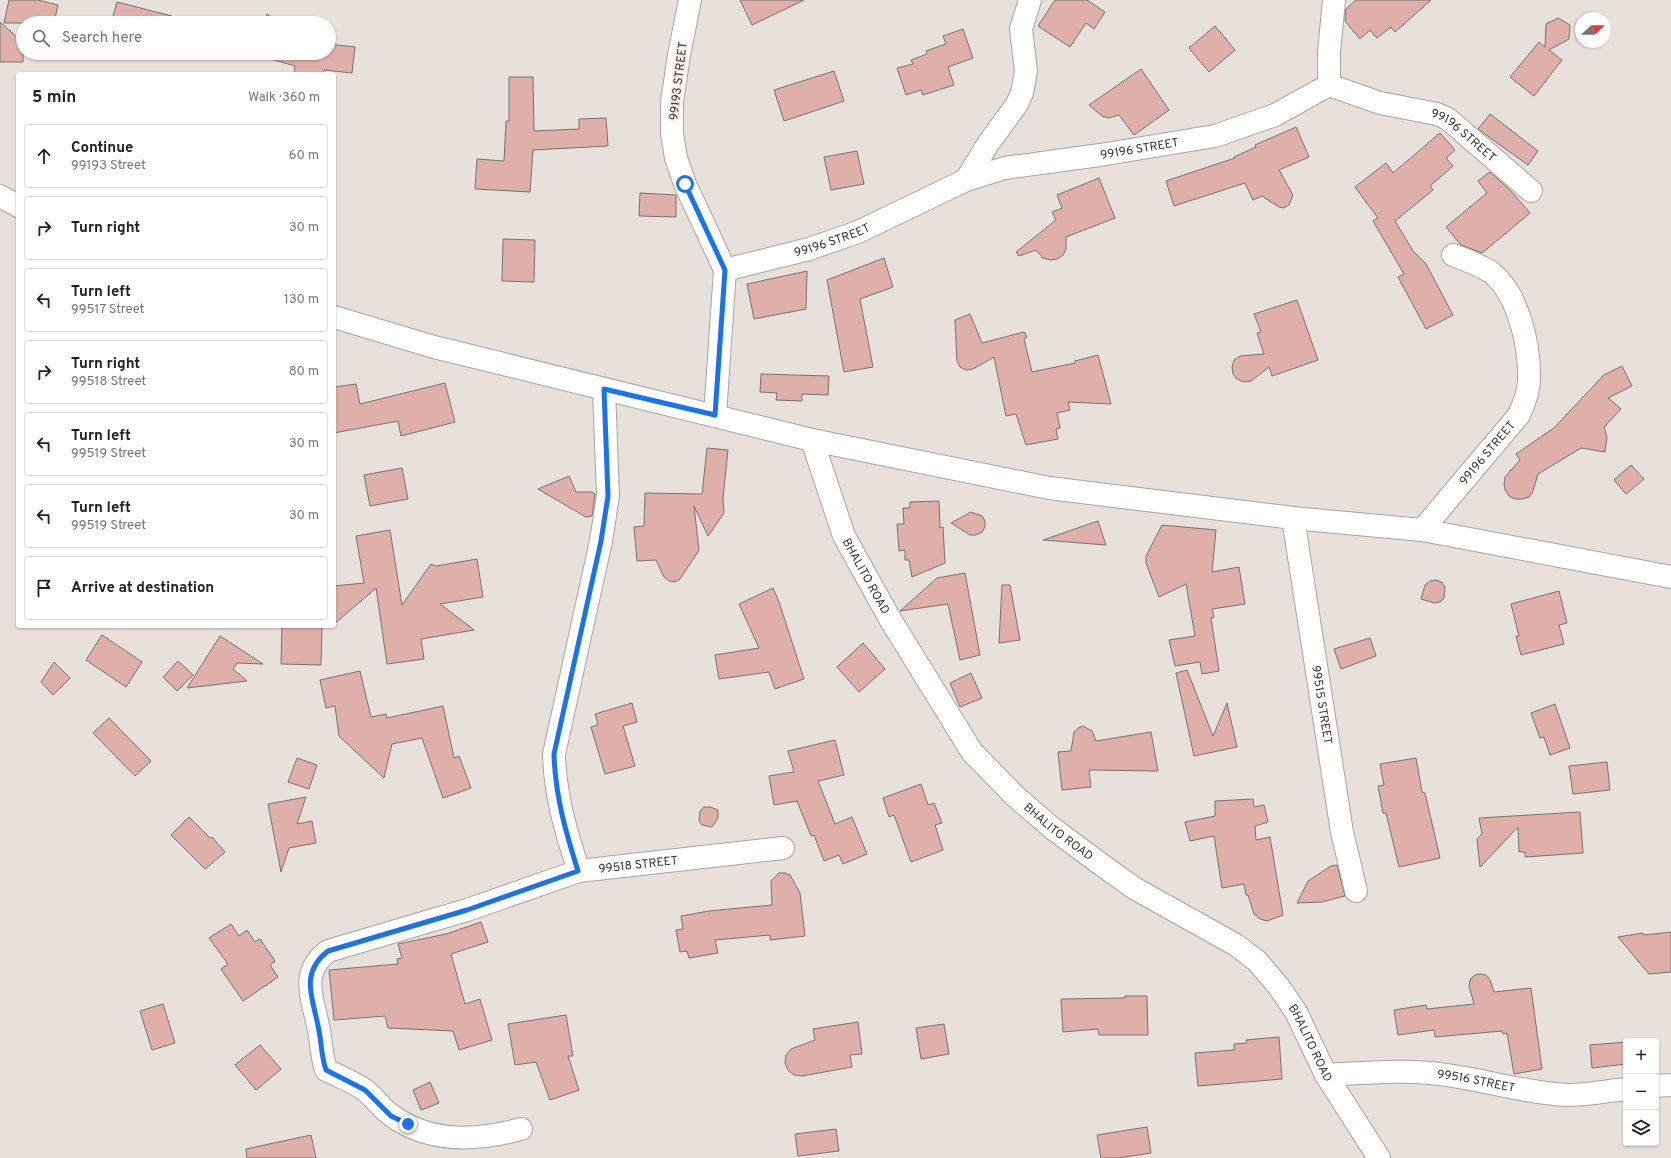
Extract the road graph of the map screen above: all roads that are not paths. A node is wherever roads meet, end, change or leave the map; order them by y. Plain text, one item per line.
1 (690, 0) edge
2 (1030, 0) edge
3 (1334, 0) edge
4 (1329, 85) junction
5 (966, 180) junction
6 (1531, 191) dead end
7 (0, 196) edge
8 (16, 205) edge
9 (1453, 255) dead end
10 (725, 270) junction
11 (336, 318) edge
12 (604, 389) junction
13 (715, 415) junction
14 (812, 440) junction
15 (1293, 518) junction
16 (1422, 530) junction
17 (1671, 577) edge
18 (783, 848) dead end
19 (578, 871) junction
20 (1356, 891) dead end
21 (1326, 1075) junction
22 (1671, 1084) edge
23 (1659, 1086) edge
24 (1623, 1089) edge
25 (521, 1129) dead end
26 (1379, 1158) edge

1 - 10 street, 99193 STREET
2 - 5 street
3 - 4 street
4 - 5 street, 99196 STREET
4 - 6 street, 99196 STREET
5 - 10 street, 99196 STREET
7 - 8 street
9 - 16 street, 99196 STREET
10 - 13 street, 99193 STREET
11 - 12 street
12 - 13 street
12 - 19 street
13 - 14 street
14 - 15 street
14 - 21 street, BHALITO ROAD
15 - 16 street
15 - 20 street, 99515 STREET
16 - 17 street
18 - 19 street, 99518 STREET
19 - 25 street, 99518 STREET
21 - 24 street, 99516 STREET
21 - 26 street, BHALITO ROAD
22 - 23 street

